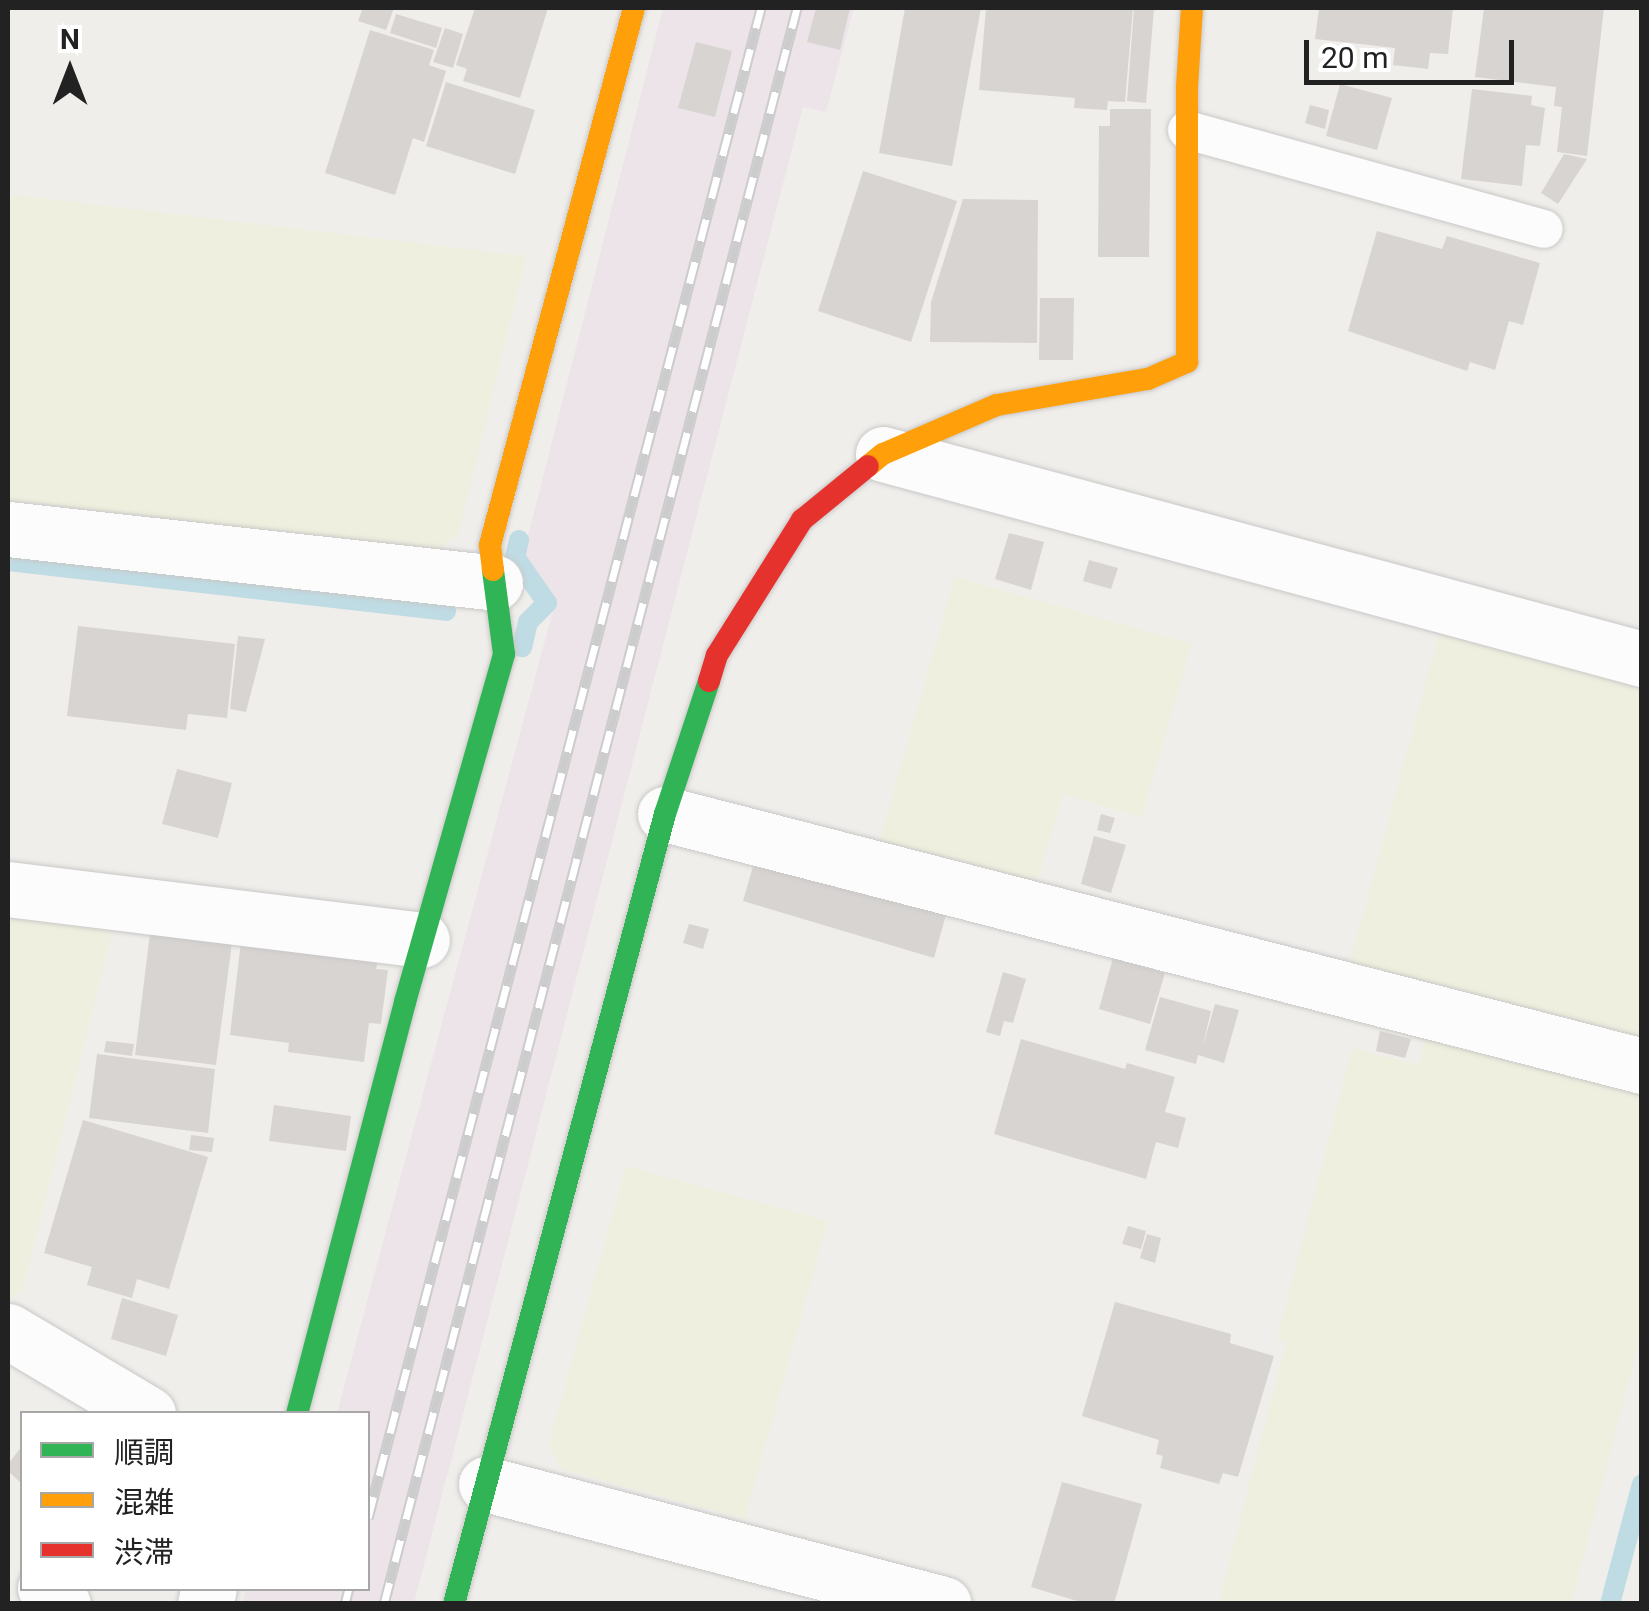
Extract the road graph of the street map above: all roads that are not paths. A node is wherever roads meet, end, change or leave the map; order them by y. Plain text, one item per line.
1 (634, 8) edge
2 (1192, 8) edge
3 (1187, 130) junction
4 (1544, 230) dead end
5 (883, 454) junction
6 (8, 528) edge
7 (495, 583) junction
8 (1642, 659) edge
9 (665, 814) junction
10 (8, 889) edge
11 (422, 940) junction
12 (1642, 1066) edge
13 (8, 1330) edge
14 (143, 1411) edge
15 (298, 1411) edge
16 (486, 1484) junction
17 (454, 1604) edge
18 (944, 1604) edge

1 - 7 street
2 - 3 street
3 - 4 lane
3 - 5 street
5 - 8 street
5 - 9 street
6 - 7 street
7 - 11 street
9 - 12 street
9 - 16 street
10 - 11 street
11 - 15 street
13 - 14 street
16 - 17 street
16 - 18 street

